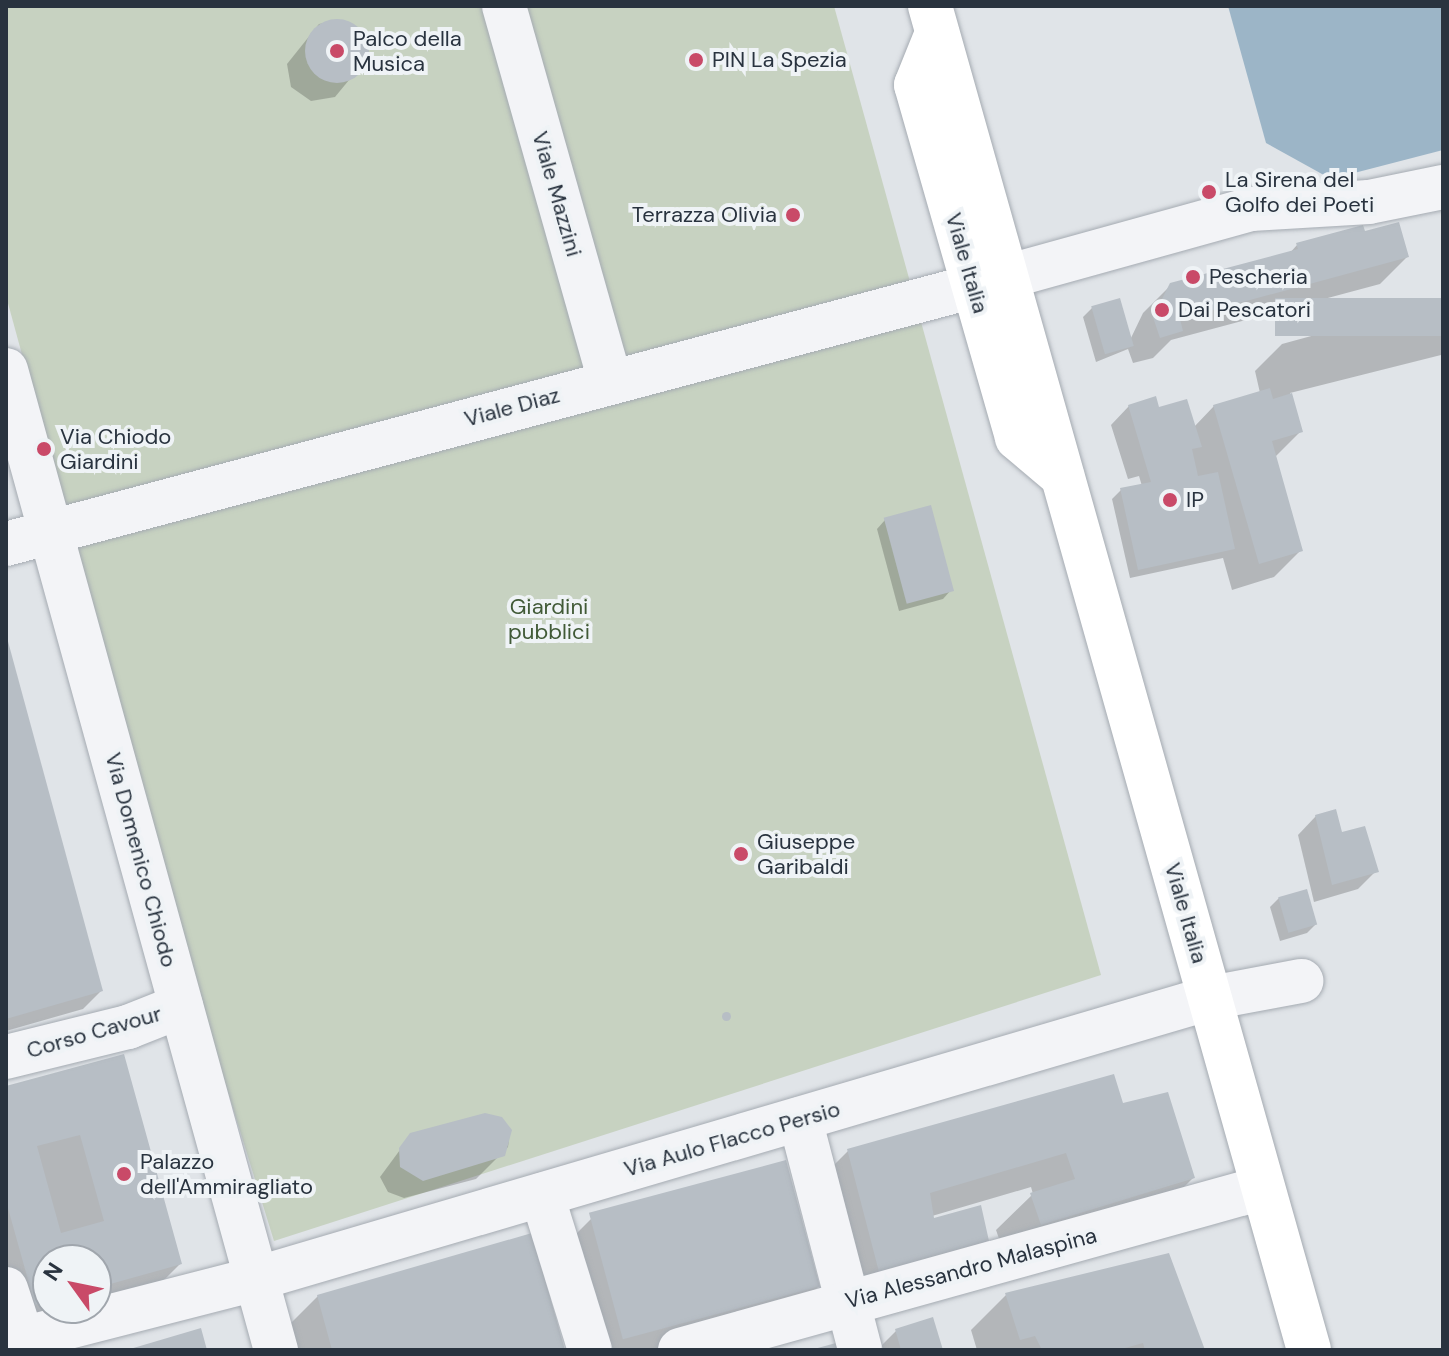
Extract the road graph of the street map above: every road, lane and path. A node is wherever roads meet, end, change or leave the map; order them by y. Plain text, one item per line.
1 (504, 6) edge
2 (934, 20) edge
3 (1443, 187) edge
4 (990, 281) junction
5 (6, 370) edge
6 (610, 381) junction
7 (50, 529) junction
8 (6, 544) edge
9 (1301, 981) dead end
10 (1210, 998) junction
11 (181, 1006) junction
12 (6, 1057) edge
13 (800, 1119) junction
14 (1262, 1188) junction
15 (542, 1195) junction
16 (255, 1279) junction
17 (6, 1289) edge
18 (846, 1302) junction
19 (18, 1344) edge
20 (276, 1350) edge
21 (590, 1350) edge
22 (680, 1350) edge
23 (860, 1350) edge
24 (1309, 1350) edge

1 - 6 street, Viale Mazzini
2 - 4 main road, Viale Italia
3 - 4 street, Viale Diaz
4 - 6 street, Viale Diaz
4 - 10 main road, Viale Italia
5 - 7 street, Via Domenico Chiodo
6 - 7 street, Viale Diaz
7 - 8 street, Viale Diaz
7 - 11 street, Via Domenico Chiodo
9 - 10 street, Via Aulo Flacco Persio
10 - 13 street, Via Aulo Flacco Persio
10 - 14 main road, Viale Italia
11 - 12 street, Corso Cavour
11 - 16 street, Via Domenico Chiodo
13 - 15 street, Via Aulo Flacco Persio
13 - 18 street
14 - 18 street, Via Alessandro Malaspina
14 - 24 main road, Viale Italia
15 - 16 street, Via Aulo Flacco Persio
15 - 21 street
16 - 19 street, Via Aulo Flacco Persio
16 - 20 street, Via Domenico Chiodo
17 - 19 street
18 - 22 street, Via Alessandro Malaspina
18 - 23 street

